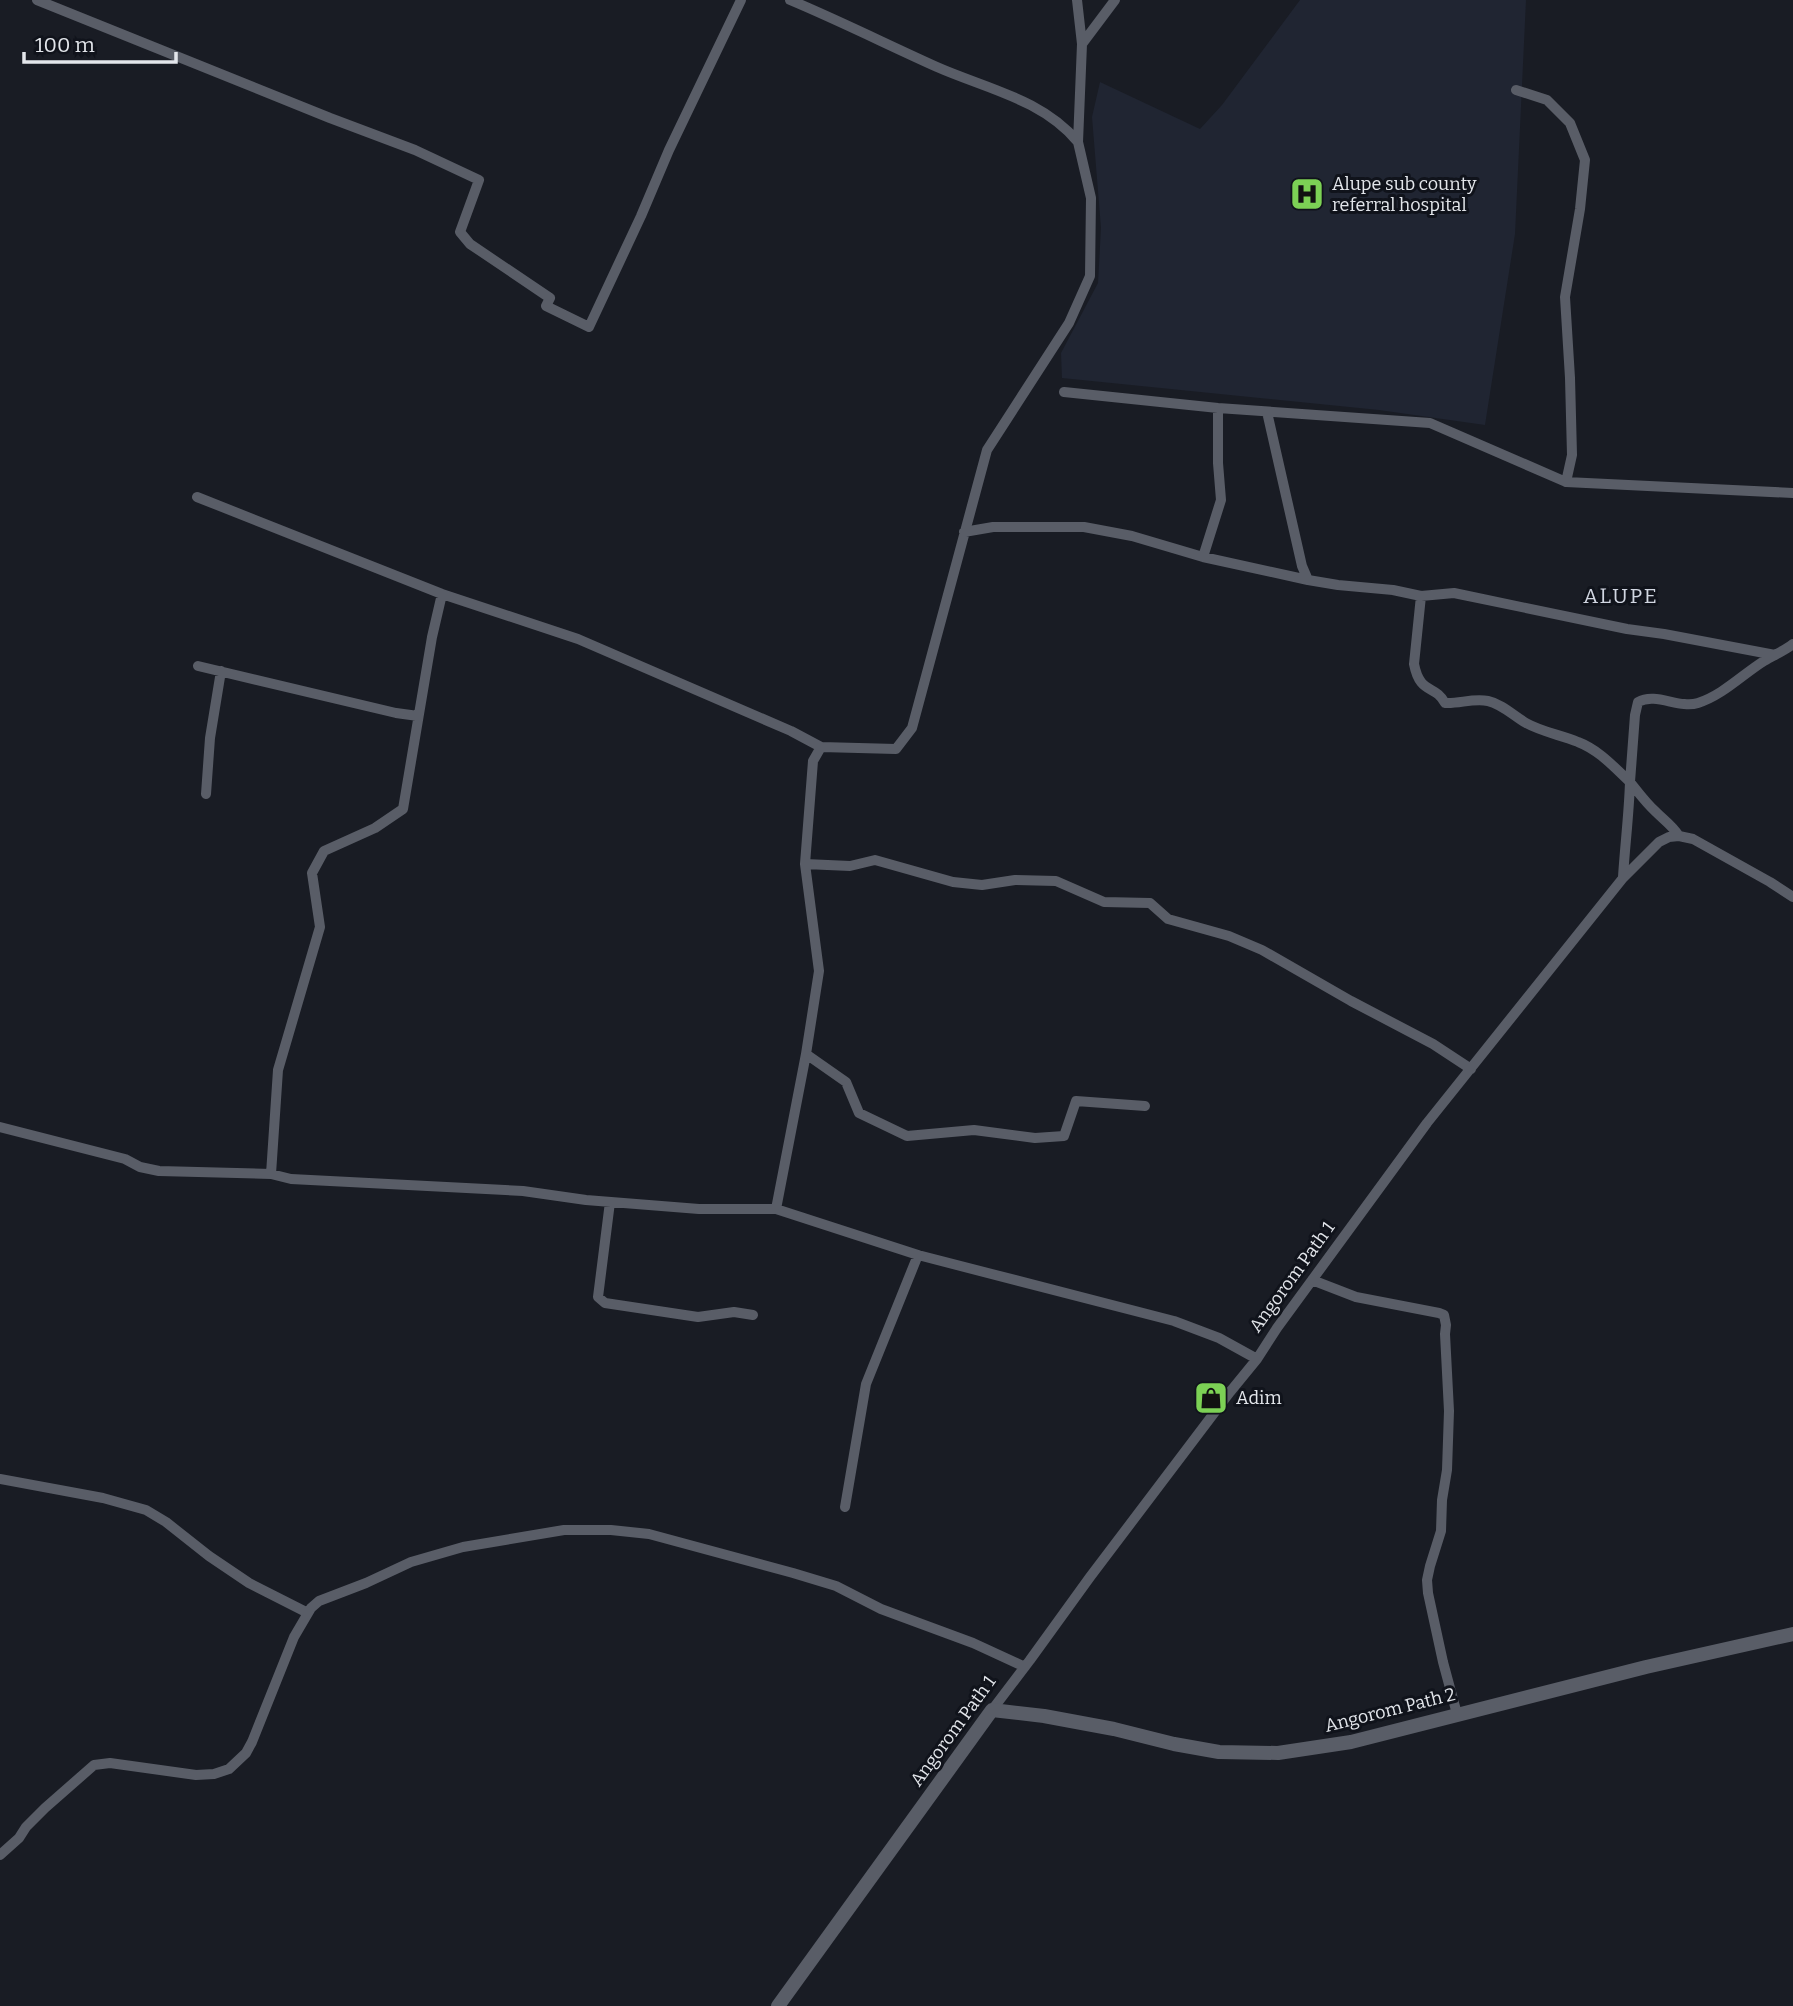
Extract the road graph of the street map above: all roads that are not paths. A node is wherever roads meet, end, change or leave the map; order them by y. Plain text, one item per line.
1 (37, 0) edge
2 (741, 0) edge
3 (790, 0) edge
4 (1077, 0) edge
5 (1115, 0) edge
6 (1082, 44) junction
7 (1516, 90) dead end
8 (1078, 142) junction
9 (1064, 392) dead end
10 (1218, 408) junction
11 (1267, 412) junction
12 (1566, 482) junction
13 (1793, 492) edge
14 (197, 497) dead end
15 (964, 532) junction
16 (1203, 557) junction
17 (1308, 580) junction
18 (442, 594) junction
19 (1421, 596) junction
20 (1793, 644) edge
21 (1775, 655) junction
22 (198, 666) dead end
23 (221, 671) junction
24 (418, 716) junction
25 (821, 747) junction
26 (1630, 782) junction
27 (206, 794) dead end
28 (1679, 836) junction
29 (805, 864) junction
30 (1623, 878) junction
31 (1793, 897) edge
32 (807, 1054) junction
33 (1471, 1069) junction
34 (1145, 1106) dead end
35 (0, 1127) edge
36 (271, 1174) junction
37 (610, 1202) junction
38 (776, 1209) junction
39 (918, 1255) junction
40 (1312, 1280) junction
41 (753, 1315) dead end
42 (1257, 1359) junction
43 (0, 1479) edge
44 (845, 1507) dead end
45 (307, 1613) junction
46 (1793, 1634) edge
47 (1025, 1667) junction
48 (992, 1710) junction
49 (1457, 1714) junction
50 (0, 1855) edge
51 (778, 2006) edge

1 - 2 street
3 - 8 street
4 - 6 street
5 - 6 street
6 - 8 street
7 - 12 street
8 - 15 street
9 - 10 street
10 - 11 street
10 - 16 street
11 - 12 street
11 - 17 street
12 - 13 street
14 - 18 street
15 - 16 street
15 - 25 street
16 - 17 street
17 - 19 street
18 - 24 street
18 - 25 street
19 - 21 street
19 - 26 street
20 - 21 street
21 - 26 street
22 - 23 street
23 - 24 street
23 - 27 street
24 - 36 street
25 - 29 street
26 - 28 street
26 - 30 street
28 - 30 street, Angorom Path 1
28 - 31 street
29 - 32 street
29 - 33 street
30 - 33 street, Angorom Path 1
32 - 34 street
32 - 38 street
33 - 40 street, Angorom Path 1
35 - 36 street
36 - 37 street
37 - 38 street
37 - 41 street
38 - 39 street
39 - 42 street
39 - 44 street
40 - 42 street, Angorom Path 1
40 - 49 street
42 - 47 street, Angorom Path 1
43 - 45 street
45 - 47 street
45 - 50 street
46 - 49 street, Angorom Path 2
47 - 48 street, Angorom Path 1
48 - 49 street, Angorom Path 2
48 - 51 street, Angorom Path 1

